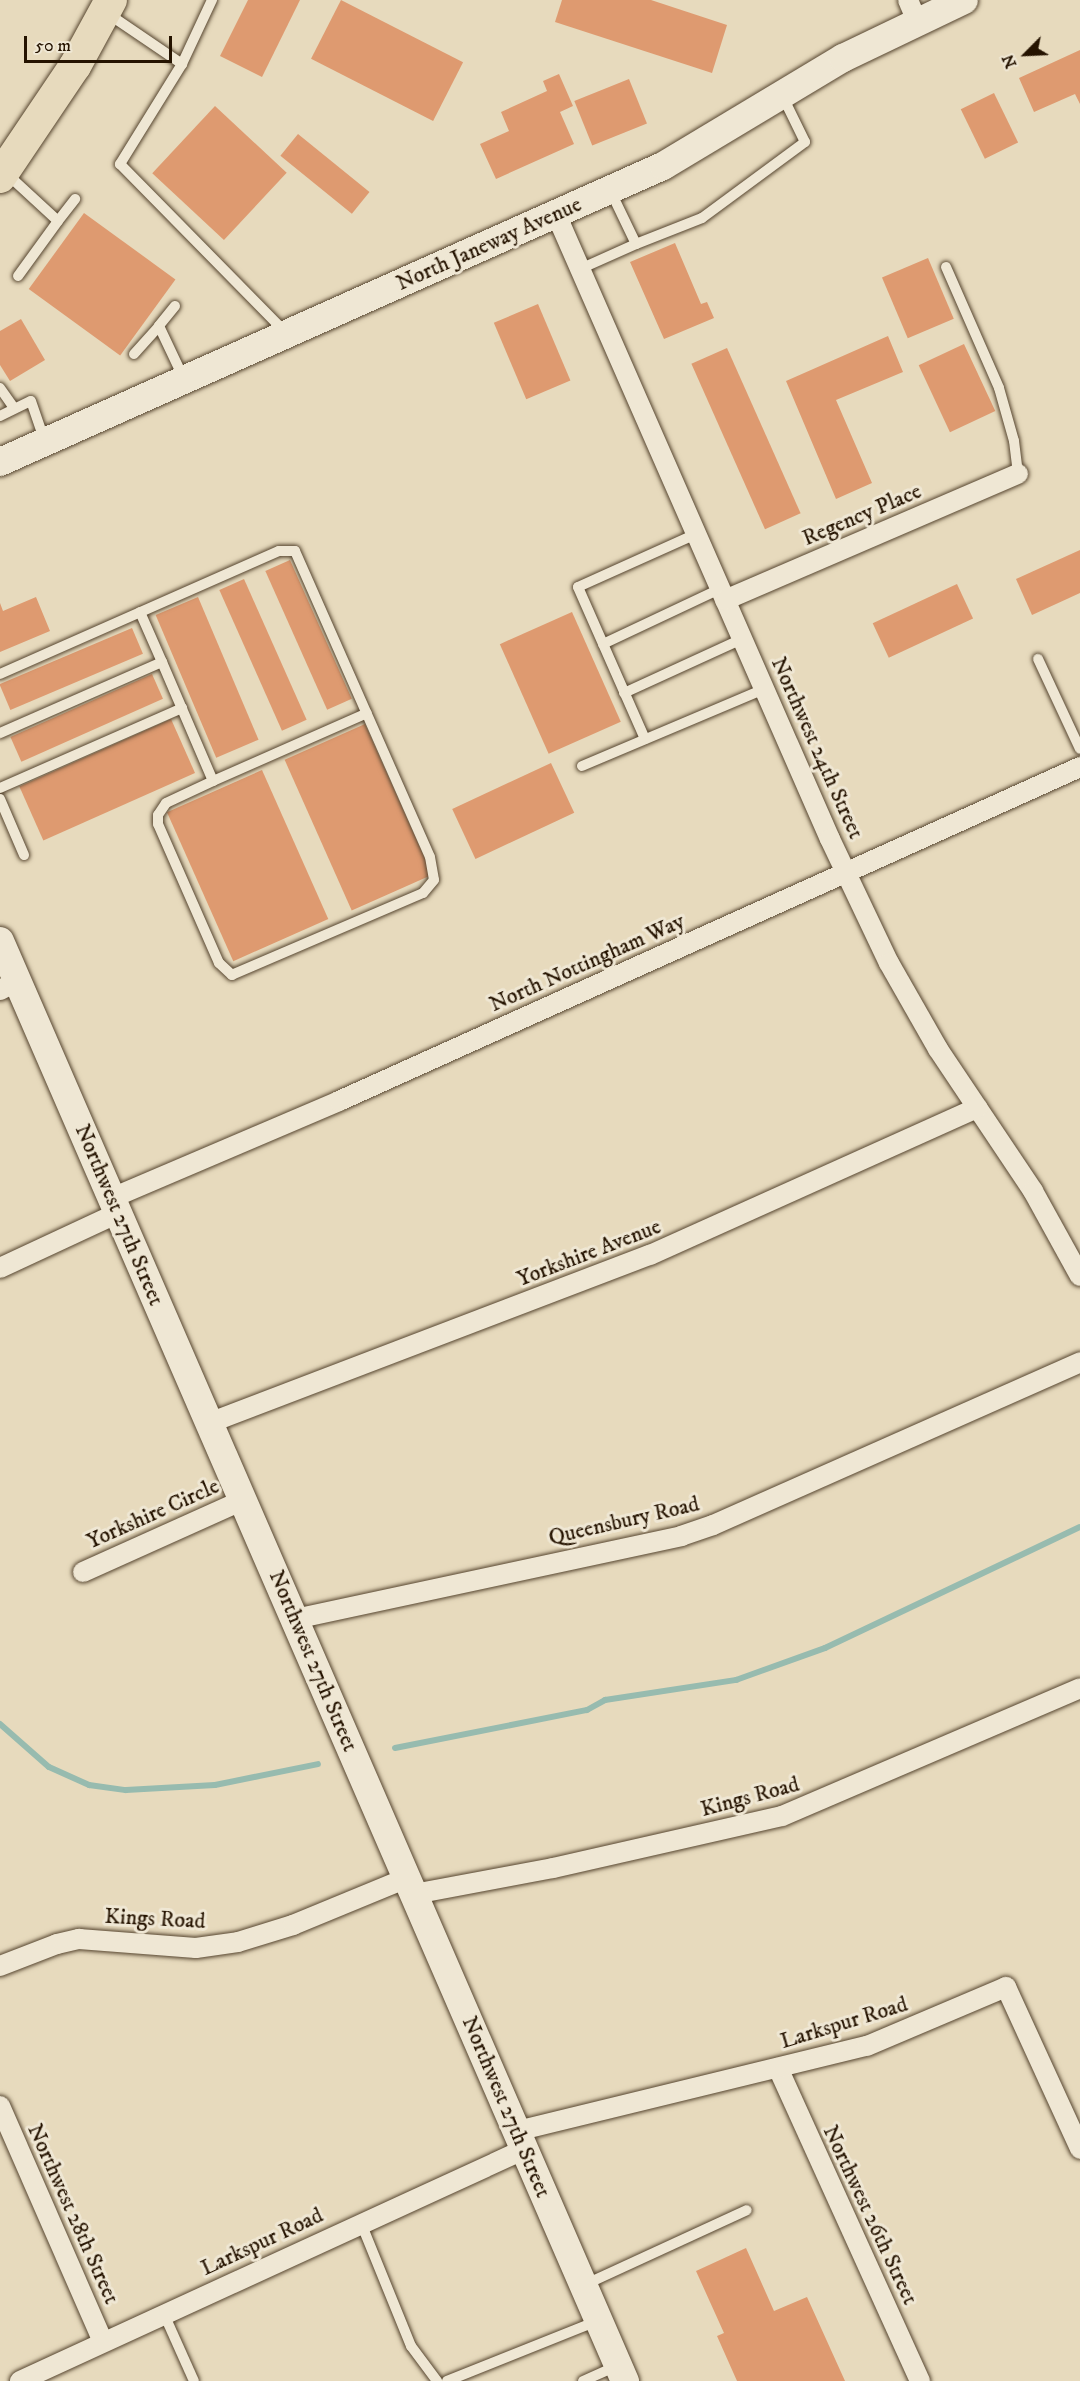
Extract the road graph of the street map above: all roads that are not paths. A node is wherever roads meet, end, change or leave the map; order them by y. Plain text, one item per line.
1 (212, 0) edge
2 (964, 0) edge
3 (108, 6) edge
4 (912, 11) edge
5 (182, 64) junction
6 (782, 95) junction
7 (2, 174) edge
8 (610, 190) junction
9 (75, 199) dead end
10 (556, 214) junction
11 (58, 221) junction
12 (636, 244) junction
13 (946, 267) dead end
14 (580, 269) junction
15 (18, 276) dead end
16 (175, 306) dead end
17 (159, 326) junction
18 (287, 334) junction
19 (134, 354) dead end
20 (184, 380) junction
21 (0, 388) edge
22 (14, 408) junction
23 (0, 416) edge
24 (45, 442) junction
25 (0, 462) edge
26 (1018, 474) joint
27 (696, 534) junction
28 (723, 594) junction
29 (140, 612) junction
30 (742, 639) junction
31 (603, 645) junction
32 (1038, 659) dead end
33 (162, 662) junction
34 (0, 674) edge
35 (764, 689) junction
36 (624, 693) junction
37 (182, 708) junction
38 (367, 713) junction
39 (0, 733) edge
40 (645, 739) junction
41 (1079, 746) edge
42 (582, 766) dead end
43 (1080, 767) edge
44 (213, 781) junction
45 (0, 788) edge
46 (0, 799) edge
47 (24, 855) dead end
48 (846, 873) junction
49 (0, 941) edge
50 (9, 985) edge
51 (977, 1108) junction
52 (115, 1206) junction
53 (0, 1268) edge
54 (1080, 1276) edge
55 (1080, 1362) edge
56 (209, 1423) junction
57 (243, 1500) junction
58 (83, 1572) dead end
59 (295, 1619) junction
60 (1080, 1688) edge
61 (411, 1886) junction
62 (0, 1965) edge
63 (778, 2068) junction
64 (0, 2106) edge
65 (521, 2140) junction
66 (1080, 2149) edge
67 (747, 2210) dead end
68 (361, 2223) junction
69 (583, 2285) junction
70 (164, 2314) junction
71 (599, 2320) junction
72 (103, 2342) junction
73 (622, 2373) edge
74 (20, 2381) edge
75 (194, 2381) edge
76 (437, 2381) edge
77 (447, 2381) edge
78 (584, 2381) edge
79 (920, 2381) edge

1 - 5 lane
2 - 4 main road, North Janeway Avenue
3 - 5 lane
3 - 7 main road
4 - 6 main road, North Janeway Avenue
5 - 18 lane
6 - 8 main road, North Janeway Avenue
6 - 12 lane
7 - 11 lane
8 - 10 main road, North Janeway Avenue
8 - 12 lane
9 - 11 lane
10 - 14 street, Northwest 24th Street
10 - 18 main road, North Janeway Avenue
11 - 15 lane
12 - 14 lane
13 - 26 lane
14 - 27 street, Northwest 24th Street
16 - 17 lane
17 - 19 lane
17 - 20 lane
18 - 20 main road, North Janeway Avenue
20 - 24 main road, North Janeway Avenue
21 - 22 lane
22 - 23 lane
22 - 24 lane
24 - 25 main road, North Janeway Avenue
26 - 28 street, Regency Place
27 - 28 street, Northwest 24th Street
27 - 31 lane
28 - 30 street, Northwest 24th Street
28 - 31 lane
29 - 33 lane
29 - 34 lane
29 - 38 lane
30 - 35 street, Northwest 24th Street
30 - 36 lane
31 - 36 lane
32 - 41 lane
33 - 37 lane
33 - 39 lane
35 - 40 lane
35 - 48 street, Northwest 24th Street
36 - 40 lane
37 - 44 lane
37 - 45 lane
38 - 44 lane
38 - 44 lane
40 - 42 lane
43 - 48 street, North Nottingham Way
46 - 47 lane
48 - 51 street, Northwest 24th Street
48 - 52 street, North Nottingham Way
49 - 50 main road, Northwest 27th Street
50 - 52 main road, Northwest 27th Street
51 - 54 street, Northwest 24th Street
51 - 56 street, Yorkshire Avenue
52 - 53 street, North Nottingham Way
52 - 56 main road, Northwest 27th Street
55 - 59 street, Queensbury Road
56 - 57 main road, Northwest 27th Street
57 - 58 street, Yorkshire Circle
57 - 59 main road, Northwest 27th Street
59 - 61 main road, Northwest 27th Street
60 - 61 street, Kings Road
61 - 62 street, Kings Road
61 - 65 main road, Northwest 27th Street
63 - 65 street, Larkspur Road
63 - 66 street, Larkspur Road
63 - 79 street, Northwest 26th Street
64 - 72 street, Northwest 28th Street
65 - 68 street, Larkspur Road
65 - 69 main road, Northwest 27th Street
67 - 69 lane
68 - 70 street, Larkspur Road
68 - 76 lane
69 - 71 main road, Northwest 27th Street
70 - 72 street, Larkspur Road
70 - 75 lane
71 - 73 main road, Northwest 27th Street
71 - 77 lane
72 - 74 street, Larkspur Road
73 - 78 lane

